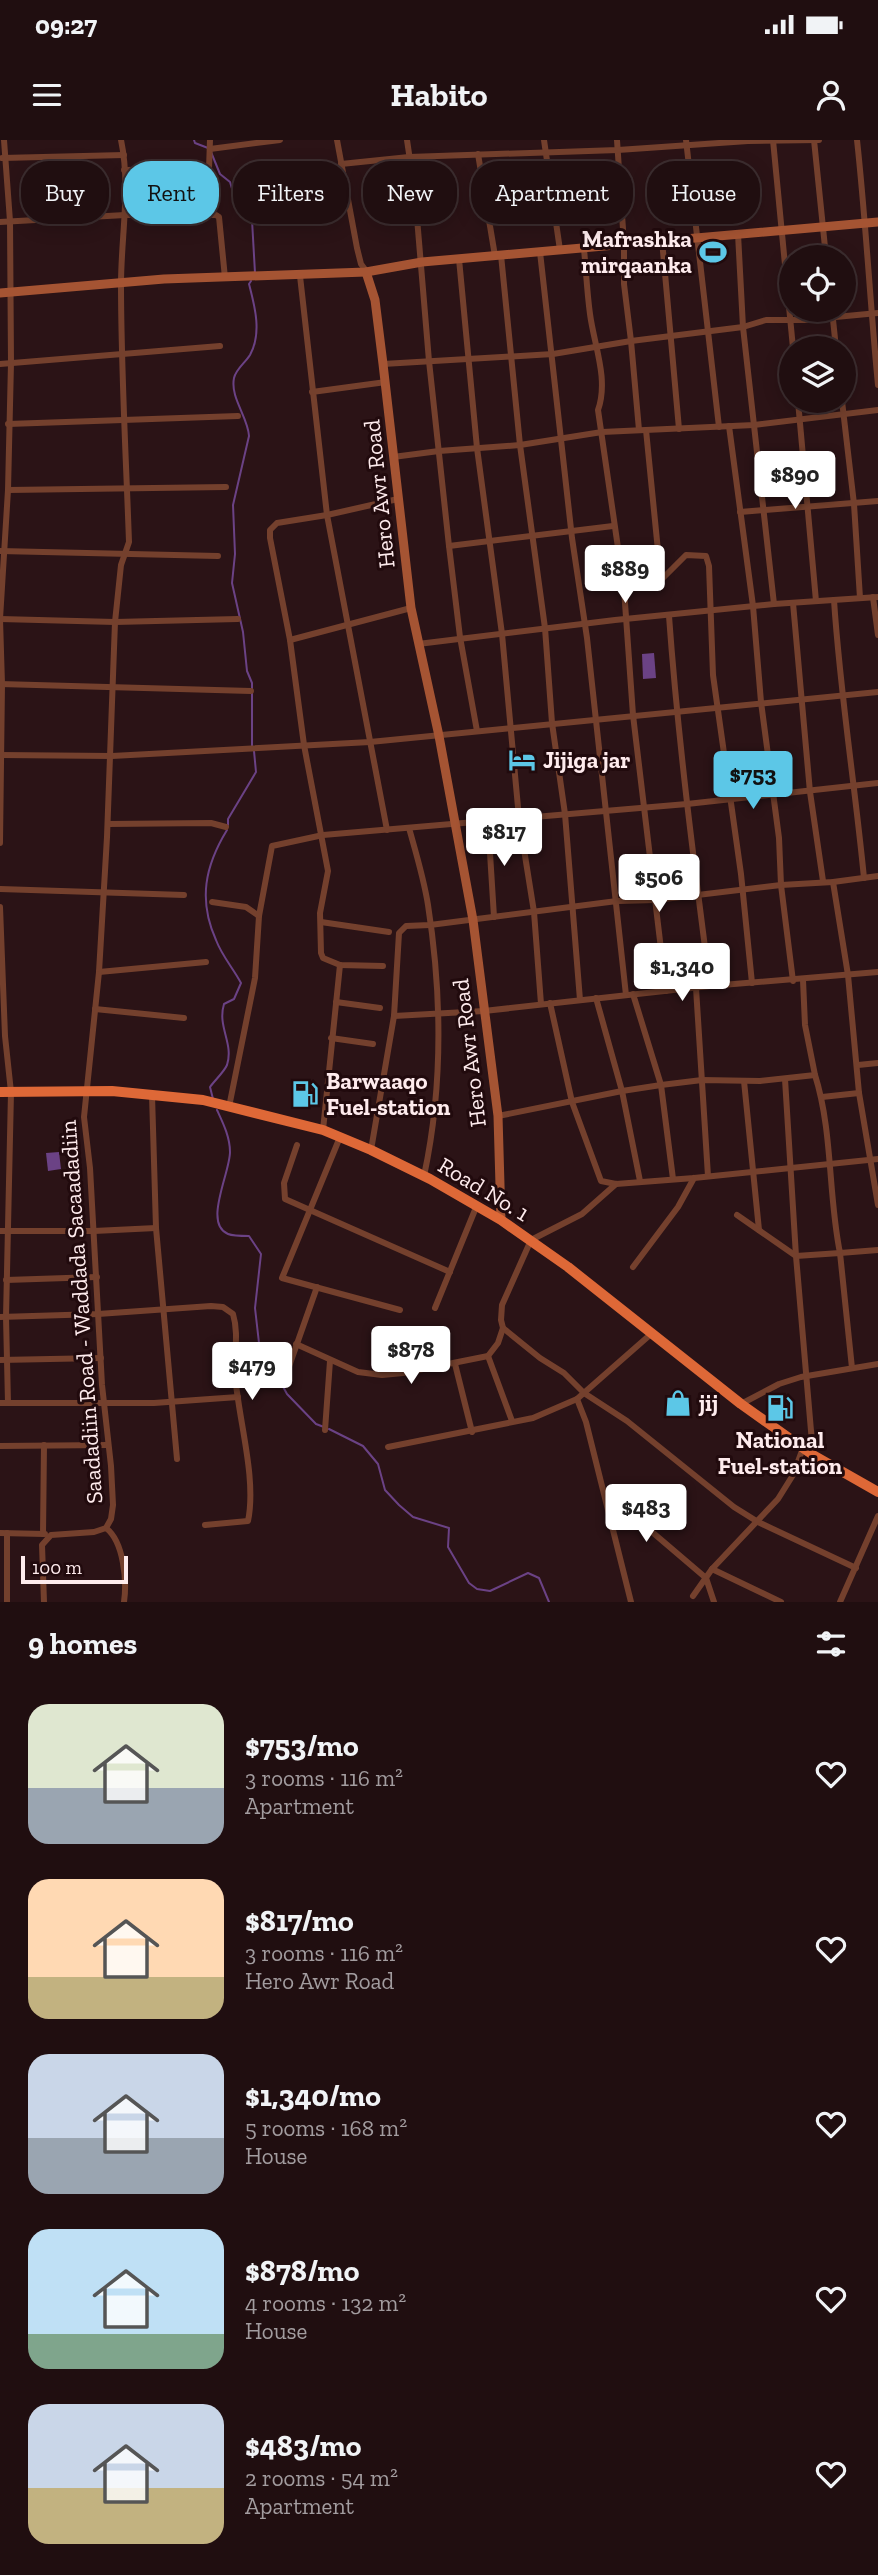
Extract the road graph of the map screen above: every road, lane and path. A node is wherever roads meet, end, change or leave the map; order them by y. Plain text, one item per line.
1 (4, 140) edge
2 (121, 140) edge
3 (210, 140) edge
4 (280, 140) edge
5 (337, 140) edge
6 (407, 140) edge
7 (544, 140) edge
8 (617, 140) edge
9 (773, 140) edge
10 (816, 140) edge
11 (857, 140) edge
12 (687, 143) edge
13 (210, 149) junction
14 (618, 149) junction
15 (546, 152) junction
16 (478, 154) junction
17 (124, 155) junction
18 (409, 157) junction
19 (2, 158) edge
20 (124, 161) edge
21 (209, 161) edge
22 (340, 161) edge
23 (349, 163) edge
24 (349, 205) edge
25 (123, 215) edge
26 (10, 221) junction
27 (0, 222) edge
28 (878, 222) edge
29 (866, 223) junction
30 (124, 224) edge
31 (219, 224) edge
32 (822, 227) junction
33 (780, 231) junction
34 (738, 234) junction
35 (698, 237) junction
36 (662, 240) junction
37 (624, 244) junction
38 (782, 245) edge
39 (824, 245) edge
40 (584, 249) junction
41 (560, 250) junction
42 (540, 252) junction
43 (498, 255) junction
44 (459, 259) junction
45 (422, 262) junction
46 (366, 272) junction
47 (300, 276) junction
48 (225, 278) junction
49 (121, 283) junction
50 (5, 293) edge
51 (874, 313) edge
52 (856, 315) edge
53 (779, 320) edge
54 (743, 327) junction
55 (707, 332) junction
56 (672, 337) junction
57 (631, 341) junction
58 (220, 346) dead end
59 (596, 347) junction
60 (123, 353) junction
61 (553, 354) junction
62 (511, 356) junction
63 (469, 359) junction
64 (429, 361) junction
65 (11, 363) junction
66 (0, 364) edge
67 (383, 365) junction
68 (386, 382) junction
69 (878, 385) edge
70 (312, 392) junction
71 (9, 406) junction
72 (0, 407) edge
73 (878, 410) edge
74 (799, 413) edge
75 (844, 414) junction
76 (238, 416) dead end
77 (124, 420) junction
78 (799, 420) junction
79 (8, 424) junction
80 (754, 425) junction
81 (729, 426) junction
82 (719, 427) junction
83 (679, 429) junction
84 (642, 430) junction
85 (602, 432) junction
86 (561, 437) junction
87 (520, 445) junction
88 (477, 448) junction
89 (439, 451) junction
90 (393, 457) junction
91 (4, 479) edge
92 (226, 486) dead end
93 (8, 490) junction
94 (127, 490) junction
95 (398, 499) junction
96 (878, 501) edge
97 (854, 504) junction
98 (808, 508) junction
99 (764, 511) junction
100 (740, 512) junction
101 (327, 515) junction
102 (613, 526) junction
103 (571, 532) junction
104 (532, 537) junction
105 (490, 542) junction
106 (449, 546) junction
107 (2, 551) edge
108 (125, 554) junction
109 (218, 556) dead end
110 (661, 581) junction
111 (624, 589) junction
112 (876, 597) edge
113 (860, 598) junction
114 (834, 600) junction
115 (816, 601) junction
116 (793, 603) junction
117 (774, 604) junction
118 (753, 606) junction
119 (411, 608) junction
120 (711, 611) junction
121 (668, 616) junction
122 (0, 619) edge
123 (238, 619) dead end
124 (627, 619) junction
125 (115, 622) junction
126 (347, 624) junction
127 (586, 624) junction
128 (545, 628) junction
129 (502, 634) junction
130 (878, 635) edge
131 (460, 638) junction
132 (290, 640) junction
133 (418, 644) junction
134 (1, 684) edge
135 (113, 688) junction
136 (251, 691) dead end
137 (878, 692) edge
138 (841, 695) junction
139 (804, 699) junction
140 (761, 702) junction
141 (719, 706) junction
142 (676, 711) junction
143 (633, 715) junction
144 (596, 719) junction
145 (552, 723) junction
146 (510, 727) junction
147 (477, 731) junction
148 (439, 736) junction
149 (370, 742) junction
150 (304, 745) junction
151 (1, 755) edge
152 (112, 756) junction
153 (878, 783) edge
154 (855, 786) junction
155 (810, 792) junction
156 (773, 794) junction
157 (729, 799) junction
158 (687, 804) junction
159 (644, 807) junction
160 (605, 810) junction
161 (565, 814) junction
162 (519, 818) junction
163 (488, 821) junction
164 (108, 824) junction
165 (456, 824) junction
166 (226, 827) dead end
167 (409, 828) junction
168 (387, 830) junction
169 (323, 835) junction
170 (0, 843) edge
171 (878, 876) edge
172 (864, 878) junction
173 (822, 881) junction
174 (833, 882) junction
175 (878, 884) edge
176 (781, 885) junction
177 (0, 889) edge
178 (741, 890) junction
179 (103, 892) junction
180 (184, 895) dead end
181 (699, 896) junction
182 (656, 900) junction
183 (617, 901) junction
184 (212, 902) dead end
185 (0, 907) edge
186 (572, 907) junction
187 (534, 912) junction
188 (258, 916) junction
189 (494, 917) junction
190 (473, 920) junction
191 (321, 922) junction
192 (430, 925) junction
193 (389, 932) dead end
194 (206, 962) dead end
195 (340, 965) junction
196 (383, 966) dead end
197 (99, 972) junction
198 (878, 972) edge
199 (848, 975) junction
200 (803, 980) junction
201 (793, 981) junction
202 (752, 983) junction
203 (710, 986) junction
204 (696, 988) junction
205 (2, 990) edge
206 (666, 991) junction
207 (629, 995) junction
208 (596, 999) junction
209 (580, 1000) junction
210 (336, 1002) junction
211 (550, 1003) junction
212 (541, 1004) junction
213 (380, 1008) dead end
214 (95, 1009) junction
215 (484, 1011) junction
216 (437, 1014) junction
217 (394, 1016) junction
218 (184, 1018) dead end
219 (331, 1038) junction
220 (373, 1044) dead end
221 (878, 1063) edge
222 (858, 1065) junction
223 (815, 1075) junction
224 (785, 1079) junction
225 (702, 1080) junction
226 (744, 1082) junction
227 (662, 1086) junction
228 (89, 1091) junction
229 (622, 1091) junction
230 (5, 1092) edge
231 (859, 1093) junction
232 (152, 1095) junction
233 (822, 1097) junction
234 (572, 1102) junction
235 (229, 1107) junction
236 (0, 1116) edge
237 (10, 1116) junction
238 (498, 1116) junction
239 (323, 1130) junction
240 (341, 1137) junction
241 (298, 1145) dead end
242 (371, 1150) junction
243 (878, 1159) edge
244 (869, 1160) junction
245 (828, 1164) junction
246 (790, 1169) junction
247 (752, 1173) junction
248 (424, 1176) junction
249 (708, 1176) junction
250 (694, 1178) junction
251 (673, 1179) junction
252 (639, 1181) junction
253 (616, 1184) junction
254 (477, 1205) junction
255 (878, 1205) edge
256 (310, 1210) junction
257 (737, 1215) dead end
258 (501, 1220) junction
259 (156, 1228) junction
260 (759, 1230) junction
261 (3, 1231) edge
262 (94, 1231) junction
263 (531, 1240) junction
264 (878, 1250) edge
265 (840, 1253) junction
266 (796, 1256) junction
267 (633, 1267) dead end
268 (450, 1272) junction
269 (97, 1278) junction
270 (6, 1280) junction
271 (317, 1287) junction
272 (435, 1308) dead end
273 (400, 1310) dead end
274 (164, 1311) junction
275 (99, 1314) junction
276 (3, 1317) edge
277 (503, 1328) junction
278 (651, 1334) junction
279 (296, 1344) junction
280 (488, 1356) junction
281 (101, 1359) junction
282 (4, 1360) edge
283 (330, 1361) junction
284 (455, 1364) junction
285 (878, 1364) edge
286 (852, 1368) junction
287 (286, 1375) dead end
288 (807, 1375) junction
289 (584, 1393) junction
290 (238, 1397) junction
291 (577, 1399) junction
292 (172, 1401) junction
293 (8, 1403) junction
294 (104, 1403) junction
295 (0, 1404) edge
296 (741, 1404) junction
297 (512, 1421) junction
298 (325, 1430) dead end
299 (472, 1432) junction
300 (44, 1445) junction
301 (108, 1445) junction
302 (0, 1446) edge
303 (388, 1447) dead end
304 (803, 1448) junction
305 (813, 1455) junction
306 (177, 1459) dead end
307 (603, 1490) junction
308 (878, 1492) edge
309 (878, 1516) edge
310 (758, 1522) junction
311 (205, 1525) dead end
312 (106, 1528) junction
313 (4, 1533) edge
314 (47, 1534) junction
315 (856, 1568) junction
316 (712, 1569) junction
317 (706, 1578) junction
318 (693, 1596) dead end
319 (8, 1602) edge
320 (44, 1602) edge
321 (124, 1602) edge
322 (631, 1602) edge
323 (714, 1602) edge
324 (781, 1602) edge
325 (840, 1602) edge

1 - 19 street
2 - 17 street, Saadadiin Road - Waddada Sacaadadiin
3 - 13 street
4 - 13 street
5 - 22 street
6 - 18 street
7 - 15 street
8 - 14 street
9 - 10 street
9 - 12 street
9 - 33 street
10 - 32 street
11 - 29 street
12 - 14 street
12 - 35 street
13 - 21 street
14 - 15 street
14 - 37 street
15 - 16 street
15 - 41 street
16 - 18 street
16 - 43 street
17 - 19 street
17 - 20 street, Saadadiin Road - Waddada Sacaadadiin
18 - 23 street
18 - 45 street
19 - 26 street
24 - 46 street
25 - 26 street
26 - 27 street
26 - 50 street
28 - 29 main road
29 - 32 main road
29 - 51 street
30 - 49 street, Saadadiin Road - Waddada Sacaadadiin
31 - 48 street
32 - 33 main road
32 - 39 street
33 - 34 main road
33 - 38 street
34 - 35 main road
34 - 54 street
35 - 36 main road
35 - 55 street
36 - 37 main road
36 - 56 street
37 - 40 main road
37 - 57 street
40 - 41 main road
40 - 59 street
41 - 42 main road
42 - 43 main road
42 - 61 street
43 - 44 main road
43 - 62 street
44 - 45 main road
44 - 63 street
45 - 46 main road
45 - 64 street
46 - 47 main road
46 - 67 main road, Hero Awr Road
47 - 48 main road
47 - 70 street
48 - 49 main road
49 - 50 main road
49 - 60 street, Saadadiin Road - Waddada Sacaadadiin
50 - 65 street
51 - 52 street
51 - 69 street
53 - 54 street
54 - 55 street
54 - 80 street
55 - 56 street
55 - 82 street
56 - 57 street
56 - 83 street
57 - 59 street
57 - 84 street
58 - 60 street
59 - 61 street
59 - 85 street
60 - 65 street
60 - 77 street, Saadadiin Road - Waddada Sacaadadiin
61 - 62 street
61 - 86 street
62 - 63 street
62 - 87 street
63 - 64 street
63 - 88 street
64 - 67 street
64 - 89 street
65 - 66 street
65 - 71 street
67 - 68 main road, Hero Awr Road
68 - 70 street
68 - 90 main road, Hero Awr Road
70 - 101 street
71 - 72 street
71 - 79 street
73 - 75 street
74 - 78 street
75 - 78 street
75 - 97 street
76 - 77 street
77 - 79 street
77 - 94 street, Saadadiin Road - Waddada Sacaadadiin
78 - 80 street
78 - 98 street
79 - 91 street
80 - 81 street
80 - 99 street
81 - 82 street
81 - 100 street
82 - 83 street
83 - 84 street
84 - 85 street
84 - 110 street
85 - 86 street
85 - 102 street
86 - 87 street
86 - 103 street
87 - 88 street
87 - 104 street
88 - 89 street
88 - 105 street
89 - 90 street
89 - 106 street
90 - 95 main road, Hero Awr Road
91 - 93 street
92 - 94 street
93 - 94 street
93 - 107 street
94 - 108 street, Saadadiin Road - Waddada Sacaadadiin
95 - 101 street
95 - 119 main road, Hero Awr Road
96 - 97 street
97 - 98 street
97 - 113 street
98 - 99 street
98 - 115 street
99 - 100 street
99 - 117 street
100 - 118 street
101 - 126 street
101 - 132 street
102 - 103 street
102 - 111 street
103 - 104 street
103 - 127 street
104 - 105 street
104 - 128 street
105 - 106 street
105 - 129 street
106 - 131 street
107 - 108 street
107 - 122 street
108 - 109 street
108 - 125 street, Saadadiin Road - Waddada Sacaadadiin
110 - 111 street
110 - 120 street
111 - 124 street
112 - 113 street
112 - 130 street
113 - 114 street
114 - 115 street
114 - 138 street
115 - 116 street
116 - 117 street
116 - 139 street
117 - 118 street
118 - 120 street
118 - 140 street
119 - 126 street
119 - 133 main road, Hero Awr Road
120 - 121 street
120 - 141 street
121 - 124 street
121 - 142 street
122 - 125 street
122 - 134 street
123 - 125 street
124 - 127 street
124 - 143 street
125 - 135 street, Saadadiin Road - Waddada Sacaadadiin
126 - 132 street
126 - 149 street
127 - 128 street
127 - 144 street
128 - 129 street
128 - 145 street
129 - 131 street
129 - 146 street
131 - 133 street
131 - 147 street
132 - 150 street
133 - 148 main road, Hero Awr Road
134 - 135 street
134 - 151 street
135 - 136 street
135 - 152 street, Saadadiin Road - Waddada Sacaadadiin
137 - 138 street
138 - 139 street
138 - 154 street
139 - 140 street
139 - 155 street
140 - 141 street
140 - 156 street
141 - 142 street
141 - 157 street
142 - 143 street
142 - 158 street
143 - 144 street
143 - 159 street
144 - 145 street
144 - 160 street
145 - 146 street
145 - 161 street
146 - 147 street
146 - 162 street
147 - 148 street
148 - 149 street
148 - 165 main road, Hero Awr Road
149 - 150 street
149 - 168 street
150 - 152 street
150 - 169 street
151 - 152 street
151 - 170 street
152 - 164 street, Saadadiin Road - Waddada Sacaadadiin
153 - 154 street
154 - 155 street
154 - 172 street
155 - 156 street
155 - 173 street
156 - 157 street
156 - 176 street
157 - 158 street
157 - 178 street
158 - 159 street
158 - 181 street
159 - 160 street
159 - 182 street
160 - 161 street
160 - 183 street
161 - 162 street
161 - 186 street
162 - 163 street
162 - 187 street
163 - 165 street
163 - 189 street
164 - 166 street
164 - 179 street, Saadadiin Road - Waddada Sacaadadiin
165 - 167 street
165 - 190 main road, Hero Awr Road
167 - 168 street
167 - 192 street
168 - 169 street
169 - 188 street
169 - 191 street
171 - 172 street
171 - 175 street
172 - 174 street
173 - 174 street
173 - 176 street
174 - 199 street
176 - 178 street
176 - 201 street
177 - 179 street
178 - 181 street
178 - 202 street
179 - 180 street
179 - 197 street, Saadadiin Road - Waddada Sacaadadiin
181 - 182 street
181 - 203 street
182 - 183 street
182 - 206 street
183 - 186 street
183 - 207 street
184 - 188 street
185 - 205 street
186 - 187 street
186 - 209 street
187 - 189 street
187 - 212 street
188 - 235 street
189 - 190 street
190 - 192 street
190 - 215 main road, Hero Awr Road
191 - 193 street
191 - 195 street
192 - 216 street
192 - 217 street
194 - 197 street
195 - 196 street
195 - 210 street
197 - 214 street, Saadadiin Road - Waddada Sacaadadiin
198 - 199 street
199 - 200 street
199 - 222 street
200 - 201 street
200 - 223 street
201 - 202 street
202 - 203 street
203 - 204 street
204 - 206 street
204 - 225 street
205 - 230 street
206 - 207 street
207 - 208 street
207 - 227 street
208 - 209 street
208 - 229 street
209 - 211 street
210 - 213 street
210 - 219 street
211 - 212 street
211 - 234 street
212 - 215 street
214 - 218 street
214 - 228 street, Saadadiin Road - Waddada Sacaadadiin
215 - 216 street
215 - 238 main road, Hero Awr Road
216 - 217 street
216 - 248 street
217 - 242 street
219 - 220 street
219 - 239 street
221 - 222 street
222 - 231 street
223 - 224 street
223 - 233 street
224 - 226 street
224 - 246 street
225 - 226 street
225 - 227 street
225 - 249 street
226 - 247 street
227 - 229 street
227 - 251 street
228 - 230 highway, Road No. 1
228 - 232 highway, Road No. 1
228 - 262 street, Saadadiin Road - Waddada Sacaadadiin
229 - 234 street
229 - 252 street
230 - 237 street
231 - 233 street
231 - 244 street
232 - 235 highway, Road No. 1
232 - 259 street
233 - 245 street
234 - 238 street
234 - 253 street
235 - 239 highway, Road No. 1
236 - 237 street
237 - 261 street
238 - 258 main road, Hero Awr Road
239 - 240 highway, Road No. 1
240 - 242 highway, Road No. 1
240 - 256 street
241 - 256 street
242 - 248 highway, Road No. 1
243 - 244 street
244 - 245 street
244 - 255 street
245 - 246 street
245 - 265 street
246 - 247 street
246 - 266 street
247 - 249 street
247 - 260 street
248 - 254 highway, Road No. 1
249 - 250 street
250 - 251 street
250 - 267 street
251 - 252 street
252 - 253 street
253 - 263 street
254 - 258 highway, Road No. 1
254 - 268 street
256 - 268 street
256 - 271 street
257 - 260 street
258 - 263 highway, Road No. 1
259 - 262 street
259 - 274 street
260 - 266 street
261 - 262 street
261 - 270 street
262 - 269 street, Saadadiin Road - Waddada Sacaadadiin
263 - 277 street
263 - 278 highway, Road No. 1
264 - 265 street
265 - 266 street
265 - 286 street
266 - 288 street
268 - 272 street
269 - 270 street
269 - 275 street, Saadadiin Road - Waddada Sacaadadiin
270 - 276 street
271 - 273 street
271 - 279 street
274 - 275 street
274 - 290 street
274 - 292 street
275 - 276 street
275 - 281 street, Saadadiin Road - Waddada Sacaadadiin
276 - 282 street
277 - 280 street
277 - 289 street
278 - 289 street
278 - 296 highway, Road No. 1
279 - 283 street
279 - 287 street
280 - 284 street
280 - 297 street
281 - 282 street
281 - 294 street, Saadadiin Road - Waddada Sacaadadiin
282 - 293 street
283 - 284 street
283 - 298 street
284 - 299 street
285 - 286 street
286 - 288 street
288 - 296 street
288 - 305 street
289 - 291 street
289 - 310 street
290 - 292 street
290 - 311 street
291 - 297 street
291 - 307 street
292 - 294 street
292 - 306 street
293 - 294 street
293 - 295 street
294 - 301 street, Saadadiin Road - Waddada Sacaadadiin
296 - 304 highway, Road No. 1
297 - 299 street
299 - 303 street
300 - 301 street
300 - 302 street
300 - 314 street
301 - 312 street, Saadadiin Road - Waddada Sacaadadiin
304 - 305 highway, Road No. 1
304 - 310 street
305 - 308 highway, Road No. 1
307 - 317 street
307 - 322 street
309 - 315 street
310 - 315 street
310 - 316 street
312 - 314 street, Saadadiin Road - Waddada Sacaadadiin
312 - 321 street
313 - 314 street, Saadadiin Road - Waddada Sacaadadiin
313 - 319 street
314 - 320 street
315 - 325 street
316 - 317 street
316 - 324 street
317 - 318 street
317 - 323 street

